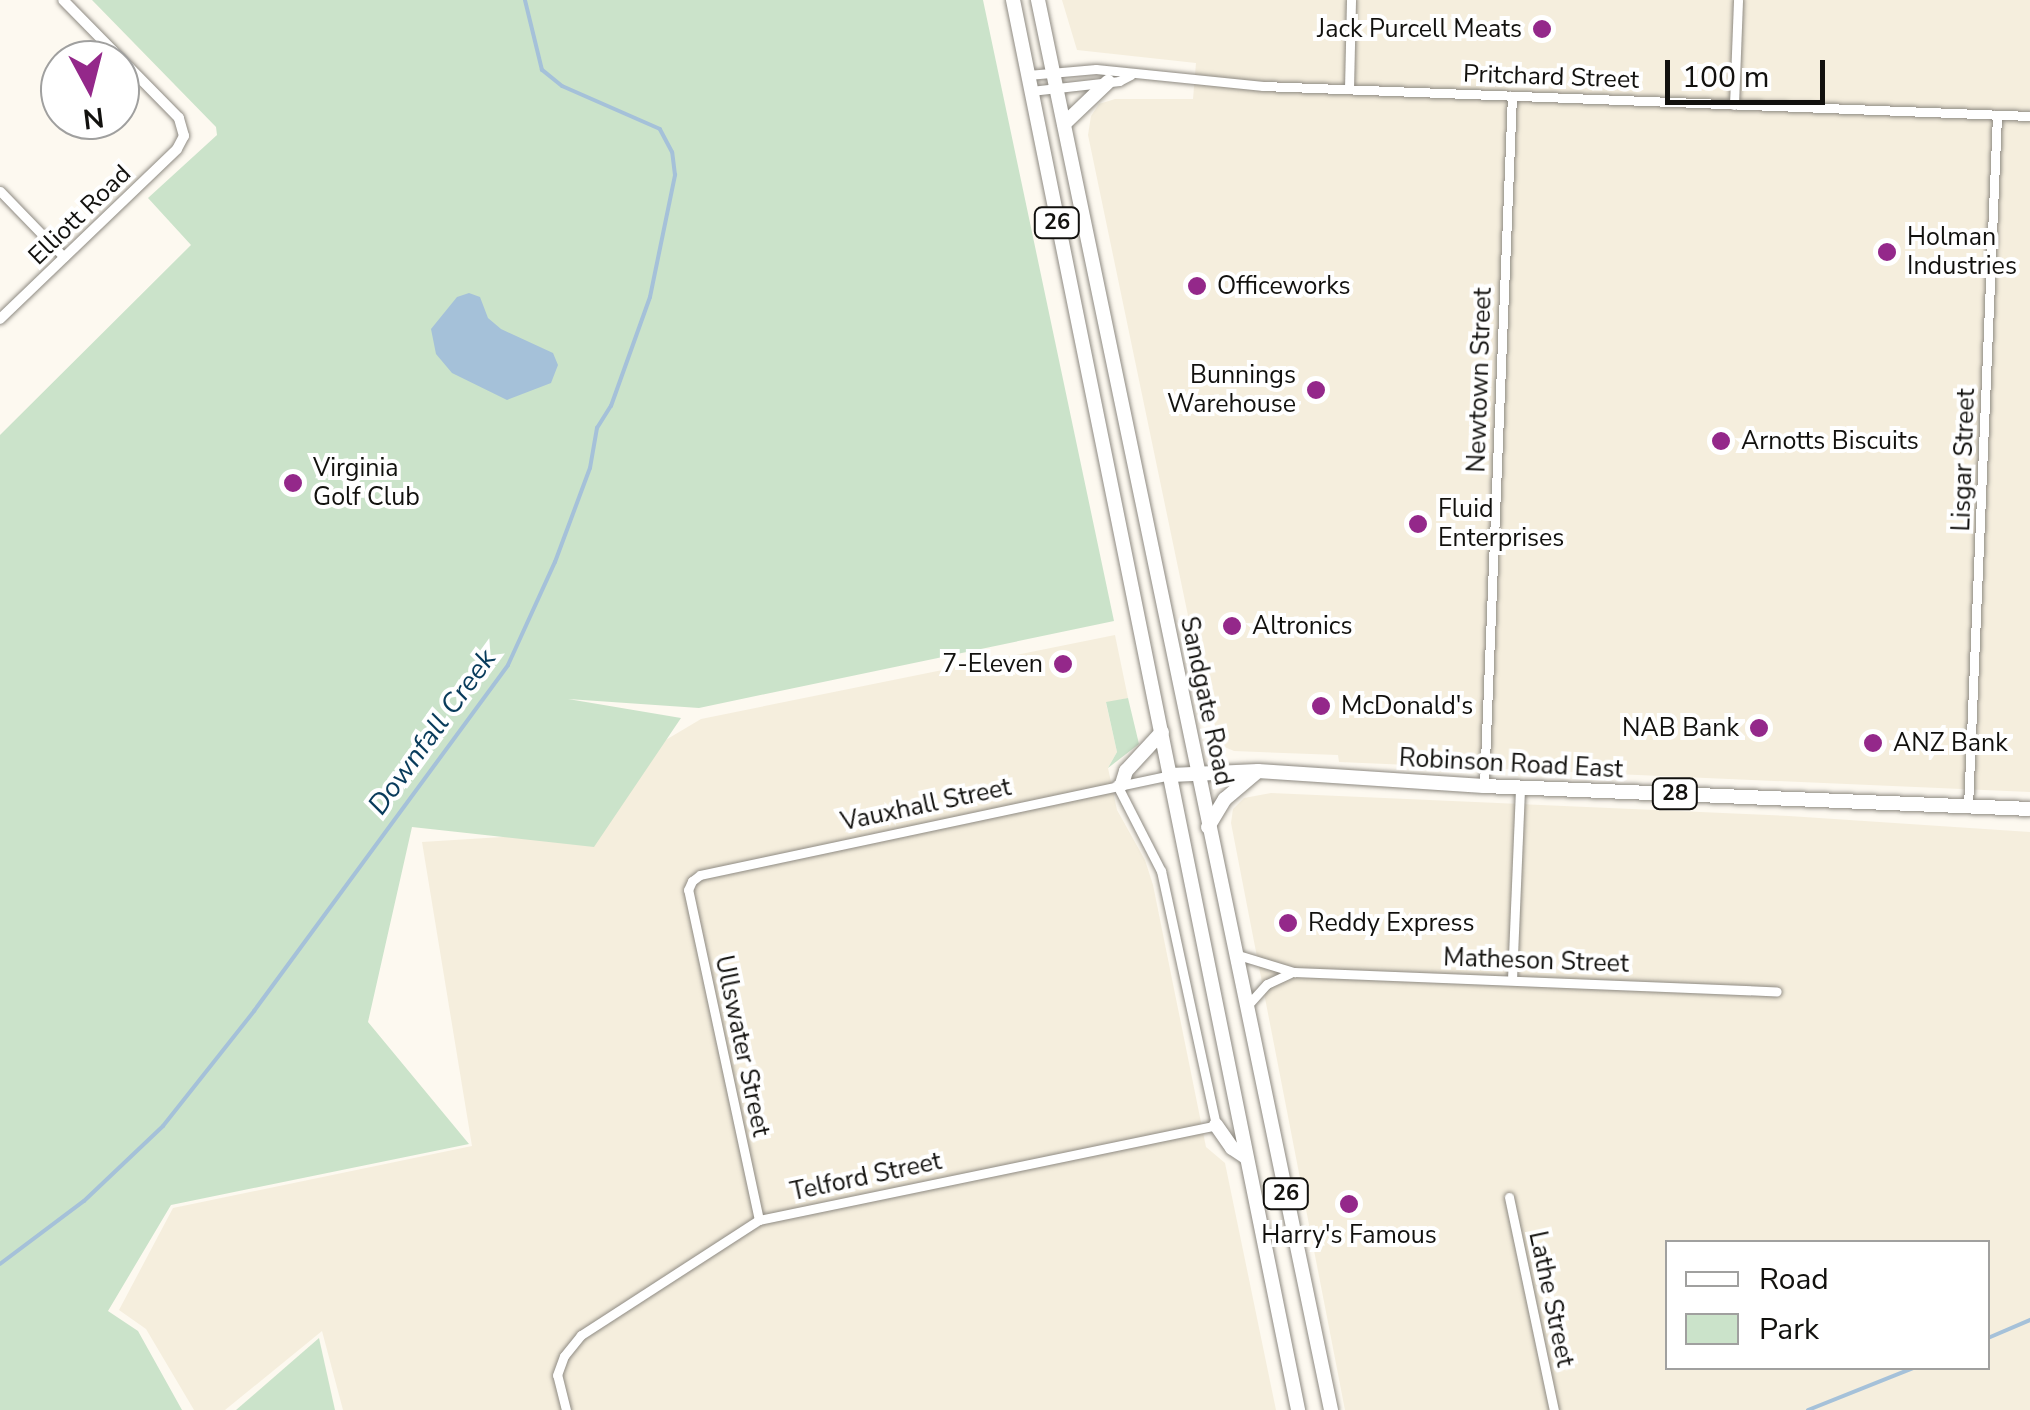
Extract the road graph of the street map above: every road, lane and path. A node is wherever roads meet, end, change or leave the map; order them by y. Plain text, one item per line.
1 (64, 0) edge
2 (1013, 0) edge
3 (1038, 0) edge
4 (1351, 0) edge
5 (1738, 0) edge
6 (1028, 74) junction
7 (1131, 75) junction
8 (1054, 78) junction
9 (1108, 82) junction
10 (1349, 89) junction
11 (1031, 90) junction
12 (1512, 96) junction
13 (1734, 104) junction
14 (1997, 115) junction
15 (2030, 116) edge
16 (1064, 124) junction
17 (0, 191) edge
18 (64, 257) junction
19 (0, 319) edge
20 (1162, 732) junction
21 (1258, 771) junction
22 (1198, 772) junction
23 (1171, 775) junction
24 (1119, 784) junction
25 (1484, 786) junction
26 (1520, 788) junction
27 (1968, 807) junction
28 (2030, 809) edge
29 (1208, 827) junction
30 (692, 881) joint
31 (1235, 954) junction
32 (1294, 972) junction
33 (1512, 980) junction
34 (1777, 991) dead end
35 (1246, 1007) junction
36 (1216, 1125) junction
37 (1246, 1156) junction
38 (1509, 1197) dead end
39 (759, 1220) junction
40 (566, 1410) edge
41 (1298, 1410) edge
42 (1331, 1410) edge
43 (1554, 1410) edge

1 - 18 street, Elliott Road
2 - 6 main road, Sandgate Road / 26
3 - 8 main road, Sandgate Road / 26
4 - 10 street
5 - 13 street
6 - 8 street, Pritchard Street
6 - 11 main road, Sandgate Road / 26
7 - 8 street, Pritchard Street
7 - 9 street, Pritchard Street
7 - 10 street, Pritchard Street
8 - 9 street, Pritchard Street
8 - 11 street, Pritchard Street
8 - 16 main road, Sandgate Road / 26
9 - 16 main road
10 - 12 street, Pritchard Street
11 - 20 main road, Sandgate Road / 26
12 - 13 street, Pritchard Street
12 - 25 street, Newtown Street
13 - 14 street, Pritchard Street
14 - 15 street, Pritchard Street
14 - 27 street, Lisgar Street
16 - 22 main road, Sandgate Road / 26
17 - 18 street
18 - 19 street, Elliott Road
20 - 23 main road, Sandgate Road / 26
20 - 24 main road
21 - 22 main road, Robinson Road East / 28
21 - 25 main road, Robinson Road East / 28
21 - 29 main road
22 - 23 main road, Robinson Road East / 28
22 - 29 main road, Sandgate Road / 26
23 - 24 street, Vauxhall Street
23 - 37 main road, Sandgate Road / 26
24 - 30 street, Vauxhall Street
24 - 36 street
25 - 26 main road, Robinson Road East / 28
26 - 27 main road, Robinson Road East / 28
26 - 33 street
27 - 28 main road, Robinson Road East / 28
29 - 31 main road, Sandgate Road / 26
30 - 39 street, Ullswater Street
31 - 32 street, Matheson Street
31 - 35 main road, Sandgate Road / 26
32 - 33 street, Matheson Street
32 - 35 street
33 - 34 street, Matheson Street
35 - 42 main road, Sandgate Road / 26
36 - 37 main road
36 - 39 street, Telford Street
37 - 41 main road, Sandgate Road / 26
38 - 43 street, Lathe Street
39 - 40 street, Telford Street

